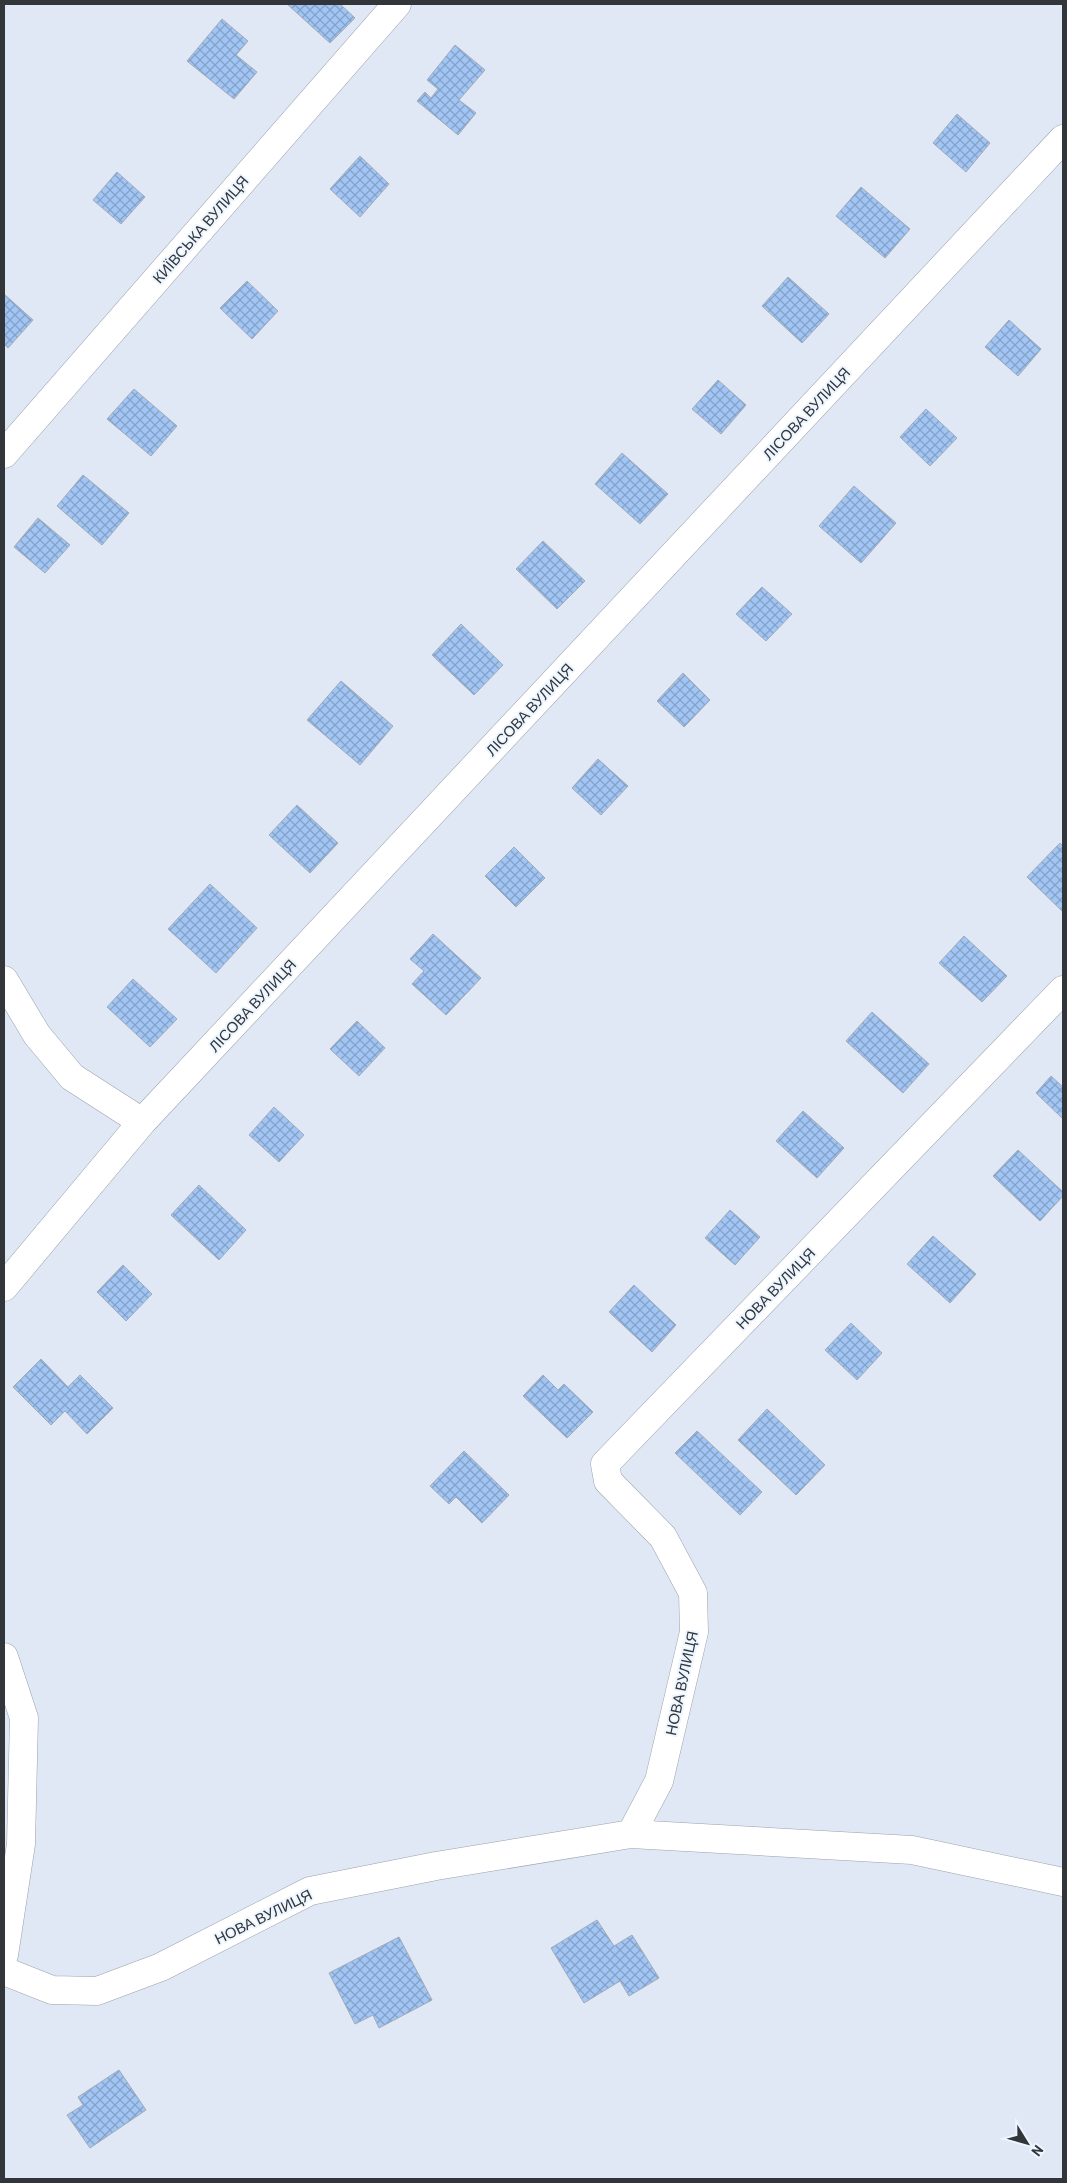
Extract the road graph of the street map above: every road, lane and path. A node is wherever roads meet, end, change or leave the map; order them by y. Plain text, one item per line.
1 (397, 4) edge
2 (1063, 139) edge
3 (4, 454) edge
4 (4, 980) edge
5 (1063, 990) edge
6 (142, 1122) junction
7 (4, 1287) edge
8 (4, 1657) edge
9 (631, 1834) junction
10 (1063, 1882) edge
11 (4, 1955) edge
12 (4, 1970) edge

1 - 3 street, КИЇВСЬКА ВУЛИЦЯ
2 - 6 street, ЛІСОВА ВУЛИЦЯ
4 - 6 street
5 - 9 street, НОВА ВУЛИЦЯ
6 - 7 street, ЛІСОВА ВУЛИЦЯ
8 - 11 street
9 - 10 street
9 - 12 street, НОВА ВУЛИЦЯ

